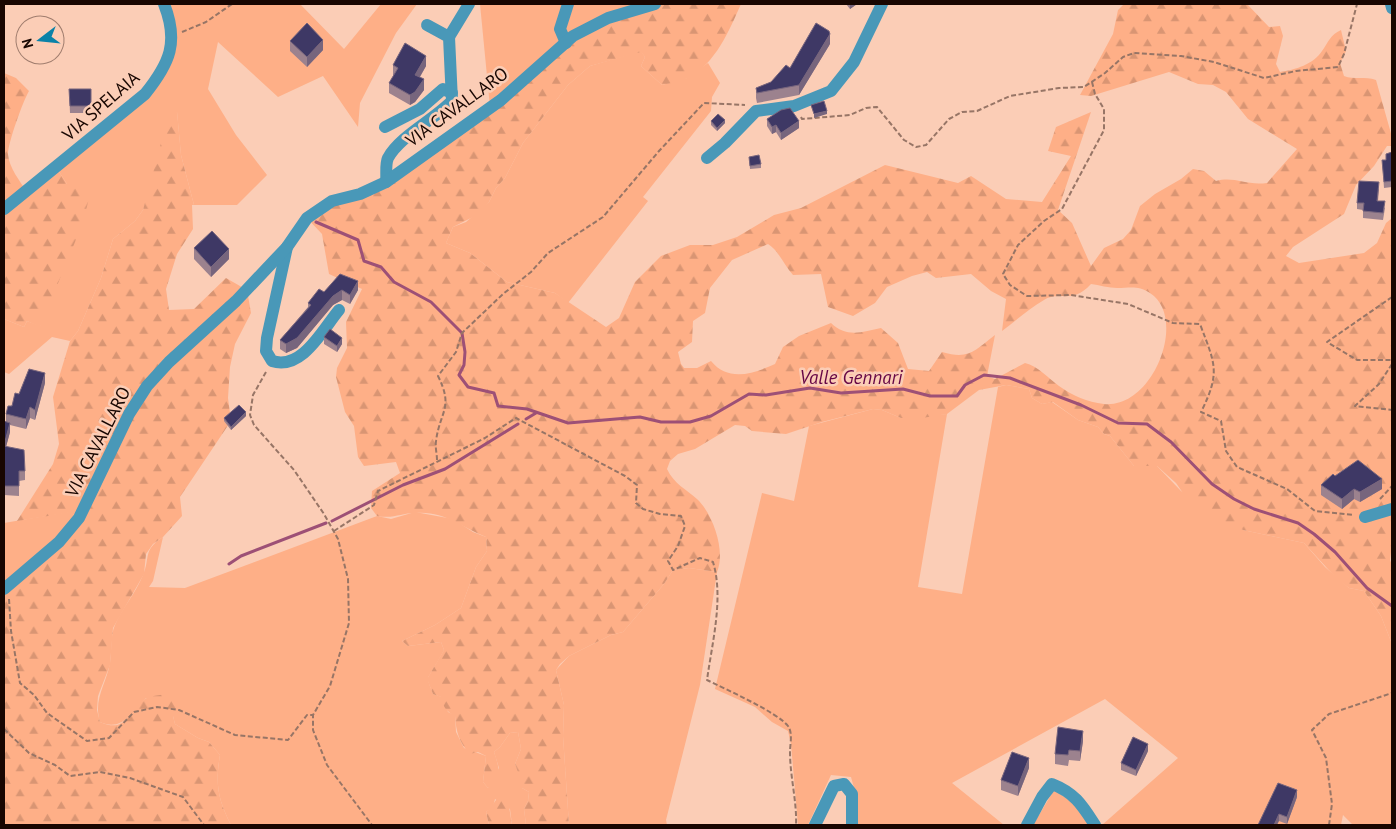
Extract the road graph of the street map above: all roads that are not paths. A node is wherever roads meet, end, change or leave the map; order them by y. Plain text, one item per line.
1 (164, 4) edge
2 (469, 4) edge
3 (568, 4) edge
4 (655, 4) edge
5 (882, 4) edge
6 (1391, 4) edge
7 (1392, 8) edge
8 (427, 25) dead end
9 (449, 37) junction
10 (566, 43) junction
11 (452, 94) junction
12 (385, 127) dead end
13 (707, 158) dead end
14 (386, 182) junction
15 (4, 209) edge
16 (287, 247) junction
17 (339, 310) dead end
18 (1392, 509) edge
19 (1365, 517) road end
20 (5, 588) edge
21 (816, 825) edge
22 (852, 825) edge
23 (1027, 825) edge
24 (1094, 825) edge

1 - 15 street, VIA SPELAIA
2 - 9 street
3 - 10 street
4 - 10 street, VIA CAVALLARO
5 - 13 street
6 - 7 street
8 - 9 street
9 - 11 street
10 - 14 street, VIA CAVALLARO
11 - 12 street
11 - 14 street
14 - 16 street, VIA CAVALLARO
16 - 17 street, VIA CAVALLARO
16 - 20 street, VIA CAVALLARO
18 - 19 street
21 - 22 street
23 - 24 street

